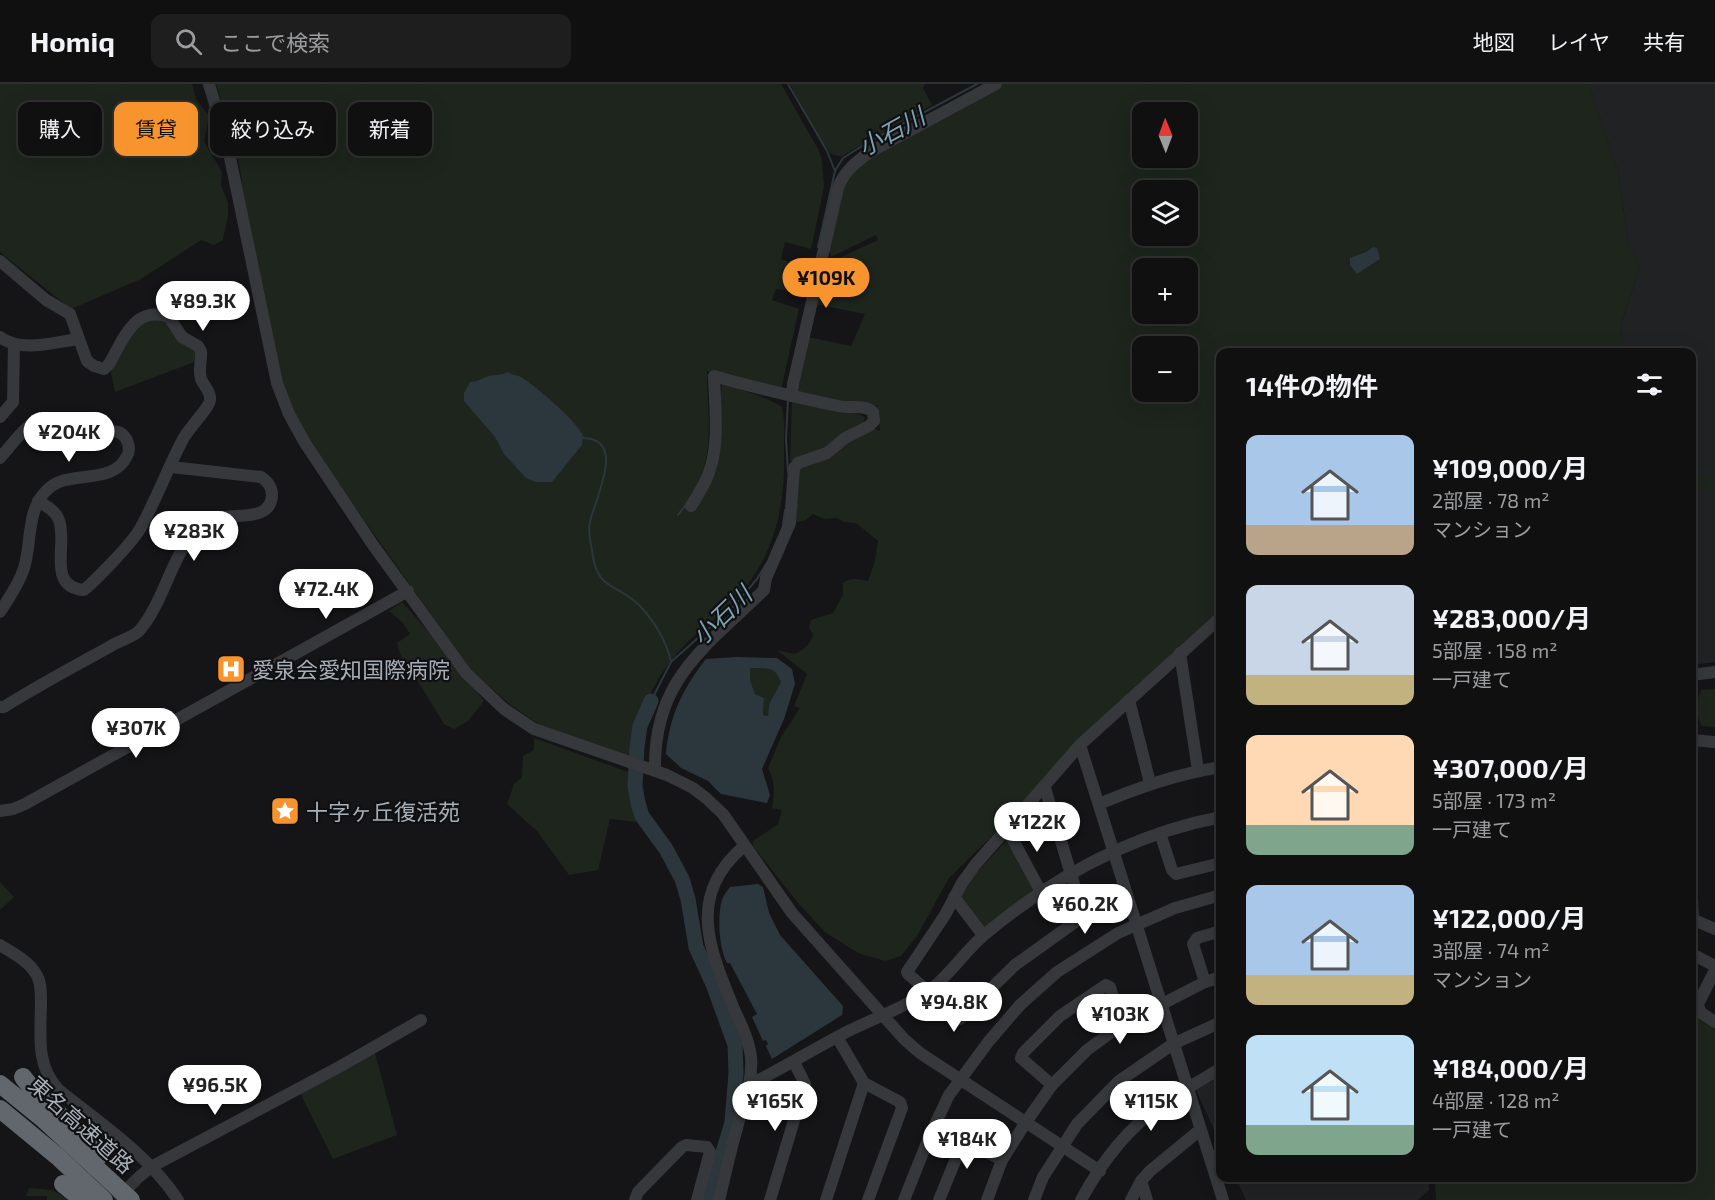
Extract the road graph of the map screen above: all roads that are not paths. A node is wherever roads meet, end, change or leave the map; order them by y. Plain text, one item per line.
1 (209, 84) edge
2 (996, 84) edge
3 (0, 261) edge
4 (0, 337) edge
5 (79, 339) junction
6 (14, 344) junction
7 (789, 395) junction
8 (0, 417) edge
9 (2, 453) edge
10 (171, 467) junction
11 (39, 501) junction
12 (691, 506) dead end
13 (408, 591) junction
14 (0, 612) edge
15 (1216, 621) edge
16 (1180, 653) junction
17 (1715, 672) edge
18 (1696, 674) edge
19 (1129, 700) junction
20 (0, 707) edge
21 (1696, 740) edge
22 (1715, 742) edge
23 (1080, 745) junction
24 (1216, 767) edge
25 (1198, 770) junction
26 (655, 771) junction
27 (1150, 783) junction
28 (1045, 788) junction
29 (1100, 804) junction
30 (0, 811) edge
31 (1216, 819) edge
32 (1007, 829) junction
33 (1160, 833) junction
34 (744, 846) junction
35 (1115, 852) junction
36 (1216, 864) edge
37 (1072, 872) junction
38 (1041, 892) junction
39 (1216, 896) edge
40 (954, 897) junction
41 (1696, 921) edge
42 (1137, 925) junction
43 (1715, 929) edge
44 (1216, 932) edge
45 (983, 935) junction
46 (0, 945) edge
47 (1696, 956) edge
48 (1715, 968) edge
49 (1216, 979) edge
50 (1205, 982) junction
51 (928, 992) junction
52 (1162, 1005) junction
53 (884, 1015) junction
54 (421, 1020) dead end
55 (1715, 1022) edge
56 (1216, 1024) edge
57 (1121, 1025) junction
58 (837, 1037) junction
59 (1173, 1044) junction
60 (794, 1062) junction
61 (1216, 1071) edge
62 (23, 1077) dead end
63 (960, 1079) junction
64 (864, 1083) junction
65 (0, 1084) edge
66 (749, 1085) junction
67 (1052, 1085) junction
68 (1188, 1089) junction
69 (0, 1109) edge
70 (1026, 1122) junction
71 (1200, 1130) junction
72 (1063, 1147) junction
73 (1002, 1160) junction
74 (151, 1167) junction
75 (1100, 1171) junction
76 (138, 1177) tunnel mouth
77 (1216, 1179) edge
78 (1141, 1181) junction
79 (1217, 1182) edge
80 (63, 1184) dead end
81 (82, 1200) edge
82 (104, 1200) edge
83 (131, 1200) edge
84 (136, 1200) edge
85 (178, 1200) edge
86 (635, 1200) edge
87 (697, 1200) edge
88 (719, 1200) edge
89 (770, 1200) edge
90 (826, 1200) edge
91 (868, 1200) edge
92 (904, 1200) edge
93 (939, 1200) edge
94 (987, 1200) edge
95 (1034, 1200) edge
96 (1081, 1200) edge
97 (1131, 1200) edge
98 (1147, 1200) edge
99 (1223, 1200) edge

1 - 13 street
2 - 7 street
3 - 5 street
4 - 6 street
5 - 6 street
5 - 10 street
6 - 8 street
7 - 12 street
7 - 26 street
9 - 11 street
10 - 11 street
10 - 20 street
11 - 14 street
13 - 26 street
13 - 30 street
15 - 16 street
16 - 19 street
16 - 25 street
17 - 18 street
19 - 23 street
19 - 27 street
21 - 22 street
23 - 28 street
23 - 29 street
24 - 25 street
25 - 27 street
26 - 34 street
27 - 29 street
28 - 32 street
28 - 37 street
29 - 35 street
31 - 33 street
32 - 38 street
32 - 40 street
33 - 35 street
33 - 36 street
34 - 53 street
34 - 66 street
35 - 37 street
35 - 42 street
37 - 38 street
37 - 51 street
38 - 45 street
39 - 42 street
40 - 45 street
40 - 51 street
41 - 43 street
42 - 52 street
42 - 63 street
44 - 50 street
45 - 51 street
46 - 74 street
47 - 48 street
48 - 55 street
49 - 50 street
50 - 52 street
51 - 53 street
52 - 57 street
52 - 59 street
53 - 58 street
53 - 63 street
54 - 74 street
56 - 59 street
57 - 67 street
57 - 67 street
58 - 60 street
58 - 64 street
59 - 68 street
59 - 72 street
60 - 66 street
60 - 89 street
61 - 68 street
62 - 84 highway
63 - 70 street
63 - 92 street
64 - 90 street
64 - 91 street
65 - 83 highway, 東名高速道路
66 - 88 street
67 - 70 street
68 - 71 street
68 - 75 street
69 - 82 highway, 東名高速道路
70 - 72 street
70 - 73 street
71 - 77 street
71 - 78 street
72 - 75 street
72 - 95 street
73 - 93 street
73 - 94 street
74 - 76 street
74 - 85 street
75 - 96 street
78 - 97 street
78 - 98 street
79 - 99 street
80 - 81 highway
86 - 87 street

